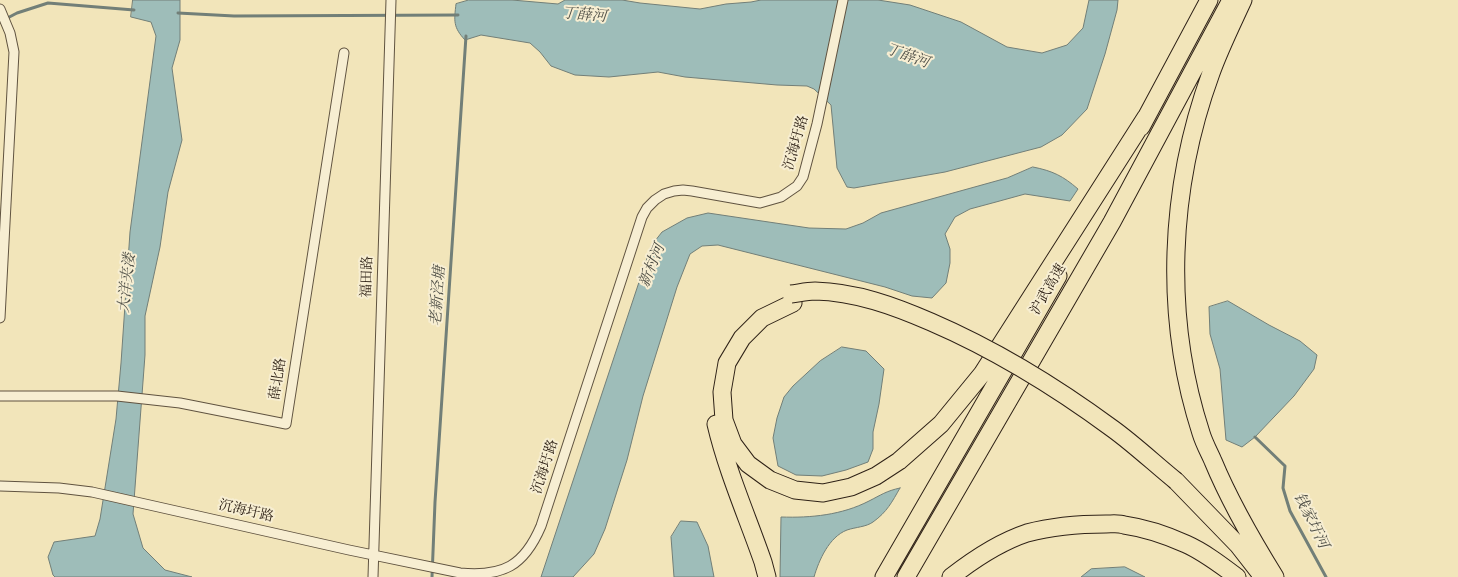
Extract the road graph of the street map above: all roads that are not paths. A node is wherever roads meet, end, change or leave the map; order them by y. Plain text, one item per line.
1 (843, 0) edge
2 (1209, 0) edge
3 (1231, 0) edge
4 (1243, 0) edge
5 (390, 1) edge
6 (1, 11) edge
7 (344, 53) dead end
8 (1146, 117) junction
9 (792, 299) junction
10 (0, 318) edge
11 (0, 396) edge
12 (1174, 484) junction
13 (0, 486) edge
14 (374, 555) junction
15 (373, 577) edge
16 (767, 577) edge
17 (884, 577) edge
18 (906, 577) edge
19 (951, 577) edge
20 (1237, 577) edge
21 (1253, 577) edge
22 (1263, 577) edge
23 (1275, 577) edge

1 - 14 street, 沉海圩路
2 - 8 highway, 沪武高速
3 - 18 highway, 沪武高速
4 - 23 highway
5 - 14 street, 福田路
6 - 10 street
7 - 11 street, 薛北路
8 - 9 highway
8 - 17 highway, 沪武高速
9 - 12 highway
9 - 16 highway
12 - 21 highway
12 - 22 highway
13 - 14 street, 沉海圩路
14 - 15 street, 福田路
19 - 20 highway

